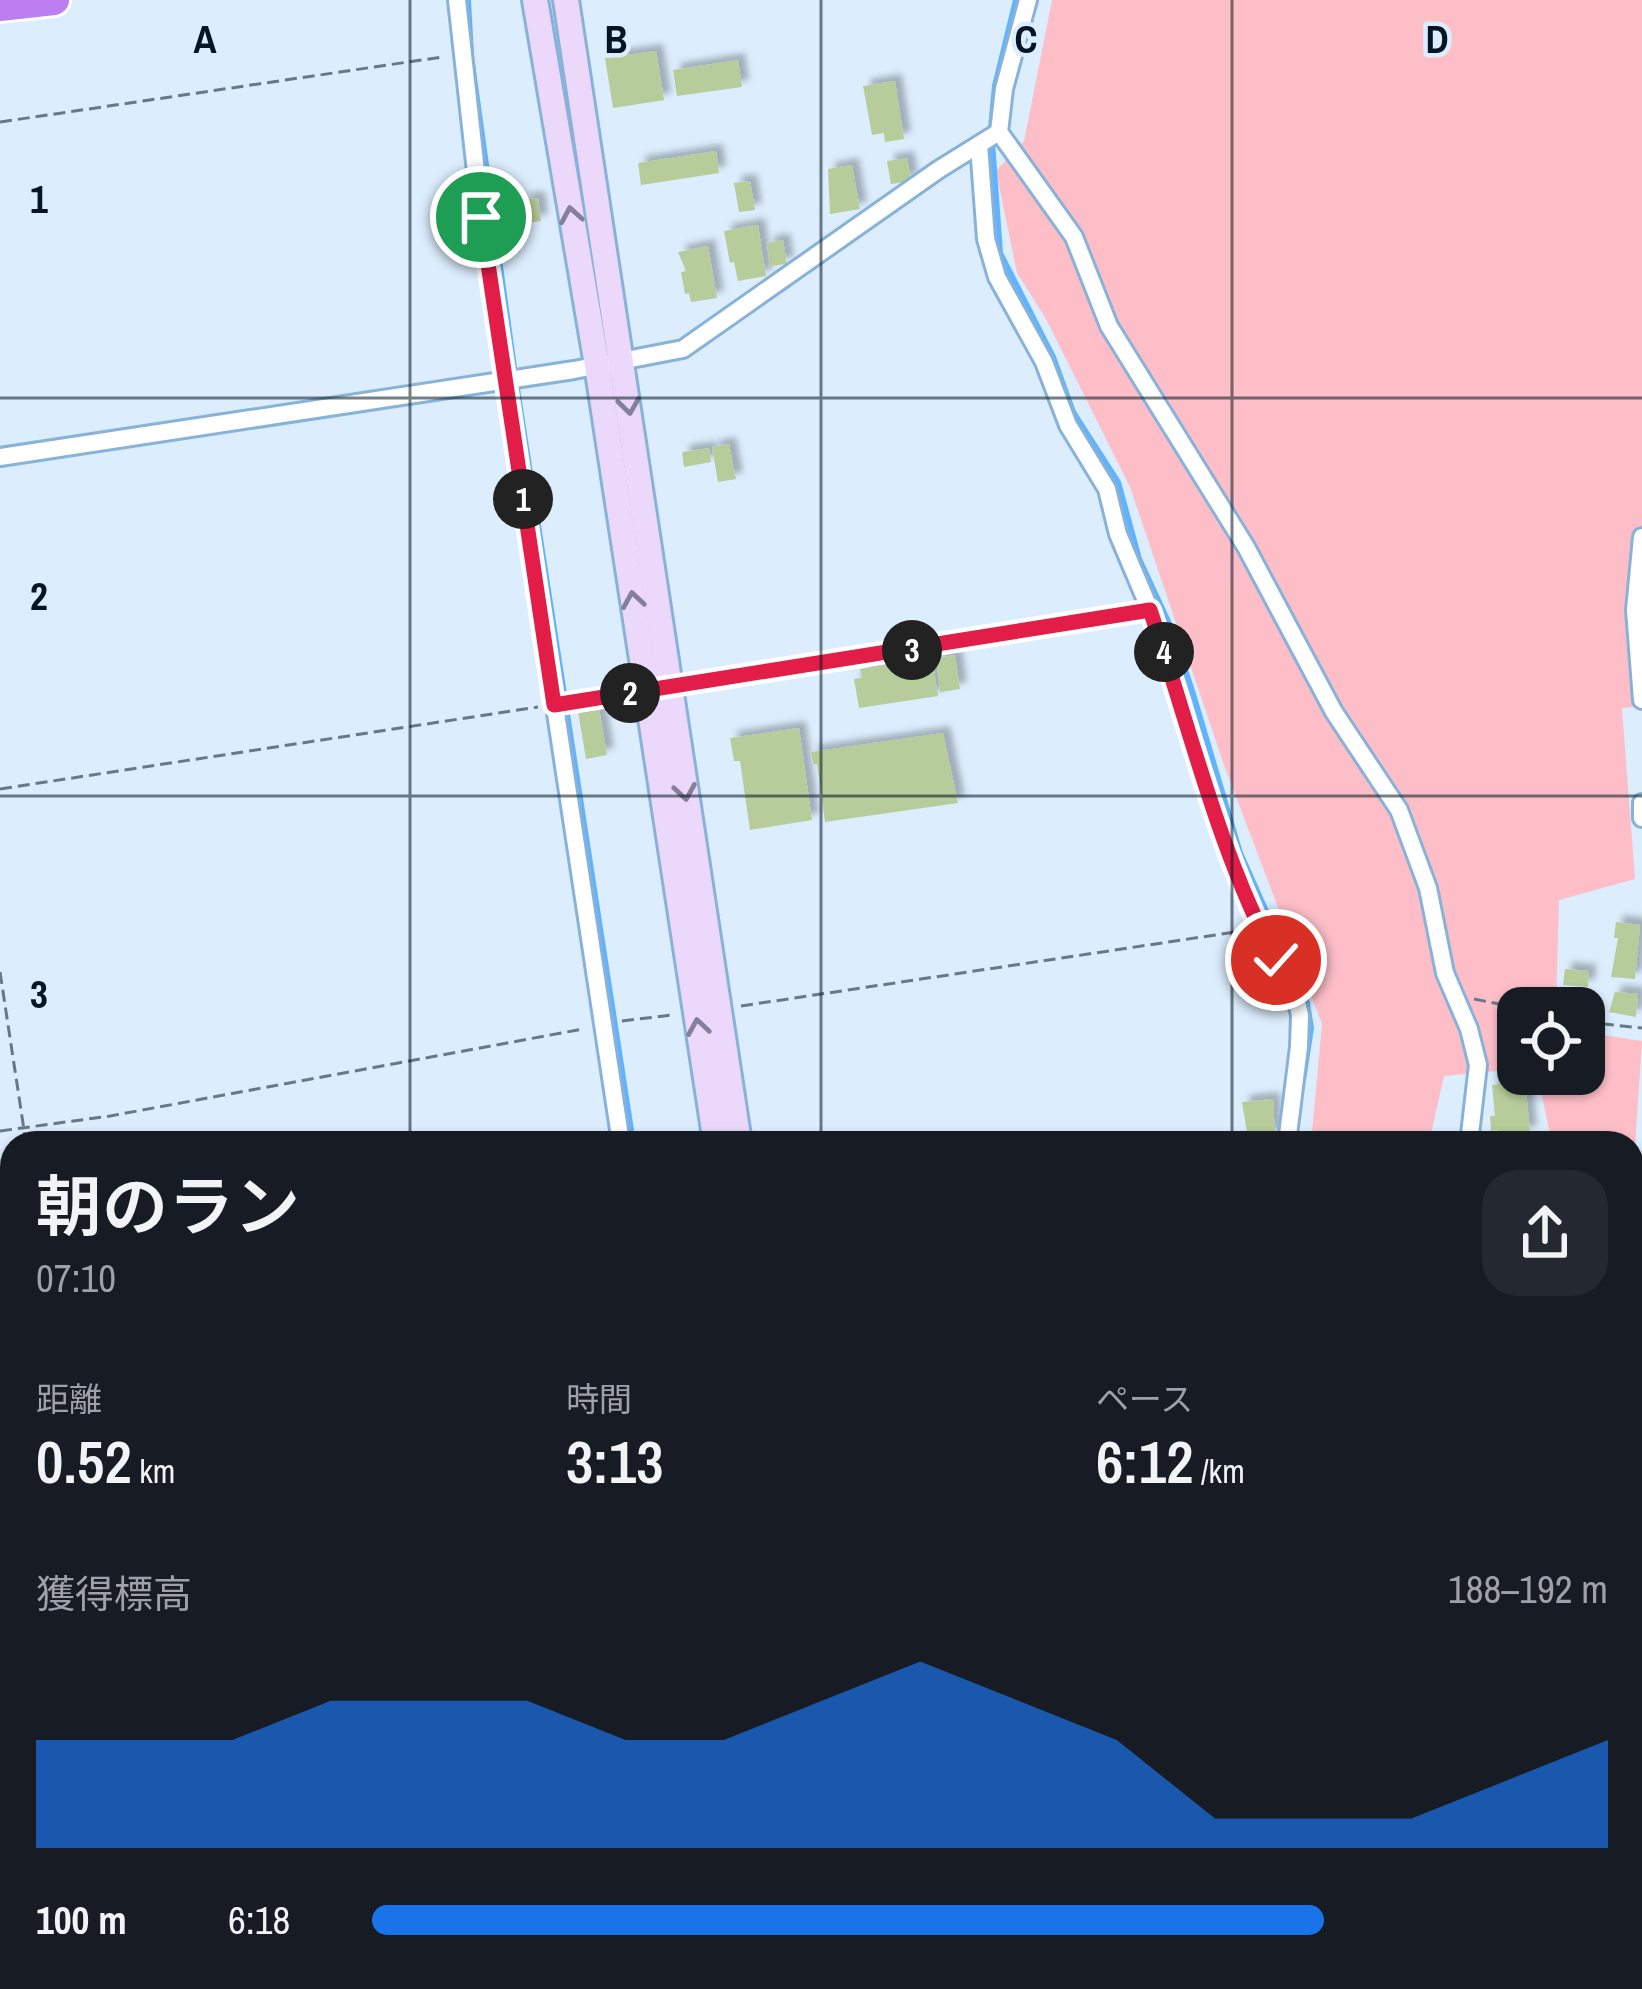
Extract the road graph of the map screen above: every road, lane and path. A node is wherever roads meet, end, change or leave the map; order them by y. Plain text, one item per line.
1 (54, 0) edge
2 (457, 0) edge
3 (535, 0) edge
4 (566, 0) edge
5 (1028, 0) edge
6 (0, 6) edge
7 (462, 54) junction
8 (0, 122) edge
9 (1000, 132) junction
10 (979, 146) junction
11 (610, 363) junction
12 (505, 379) junction
13 (0, 457) edge
14 (1642, 537) edge
15 (1150, 610) junction
16 (669, 687) junction
17 (1642, 700) edge
18 (554, 705) junction
19 (0, 789) edge
20 (1642, 803) edge
21 (1642, 818) edge
22 (1259, 928) junction
23 (0, 972) edge
24 (1456, 998) junction
25 (1497, 1005) edge
26 (719, 1008) junction
27 (672, 1015) dead end
28 (603, 1024) junction
29 (1605, 1024) edge
30 (1642, 1028) edge
31 (23, 1128) junction
32 (0, 1131) edge
33 (24, 1131) edge
34 (619, 1131) edge
35 (714, 1131) edge
36 (737, 1131) edge
37 (1288, 1131) edge
38 (1470, 1131) edge

1 - 6 highway
2 - 7 street
11 -> 3 street
4 - 11 street
5 - 9 street
7 - 8 path
7 - 12 street
9 - 10 street
9 - 24 street
10 - 11 street
10 - 15 street
11 - 12 street
11 -> 16 street
35 -> 11 street
12 - 13 street
12 - 18 street
14 - 17 street
15 - 16 path
15 - 22 street
16 - 18 path
16 -> 26 street
18 - 19 path
18 - 28 street
20 - 21 street
22 - 26 path
22 - 37 street
23 - 31 path
24 - 25 path
24 - 38 street
26 - 36 street
27 - 28 path
28 - 31 path
28 - 34 street
29 - 30 path
31 - 32 path
31 - 33 path

